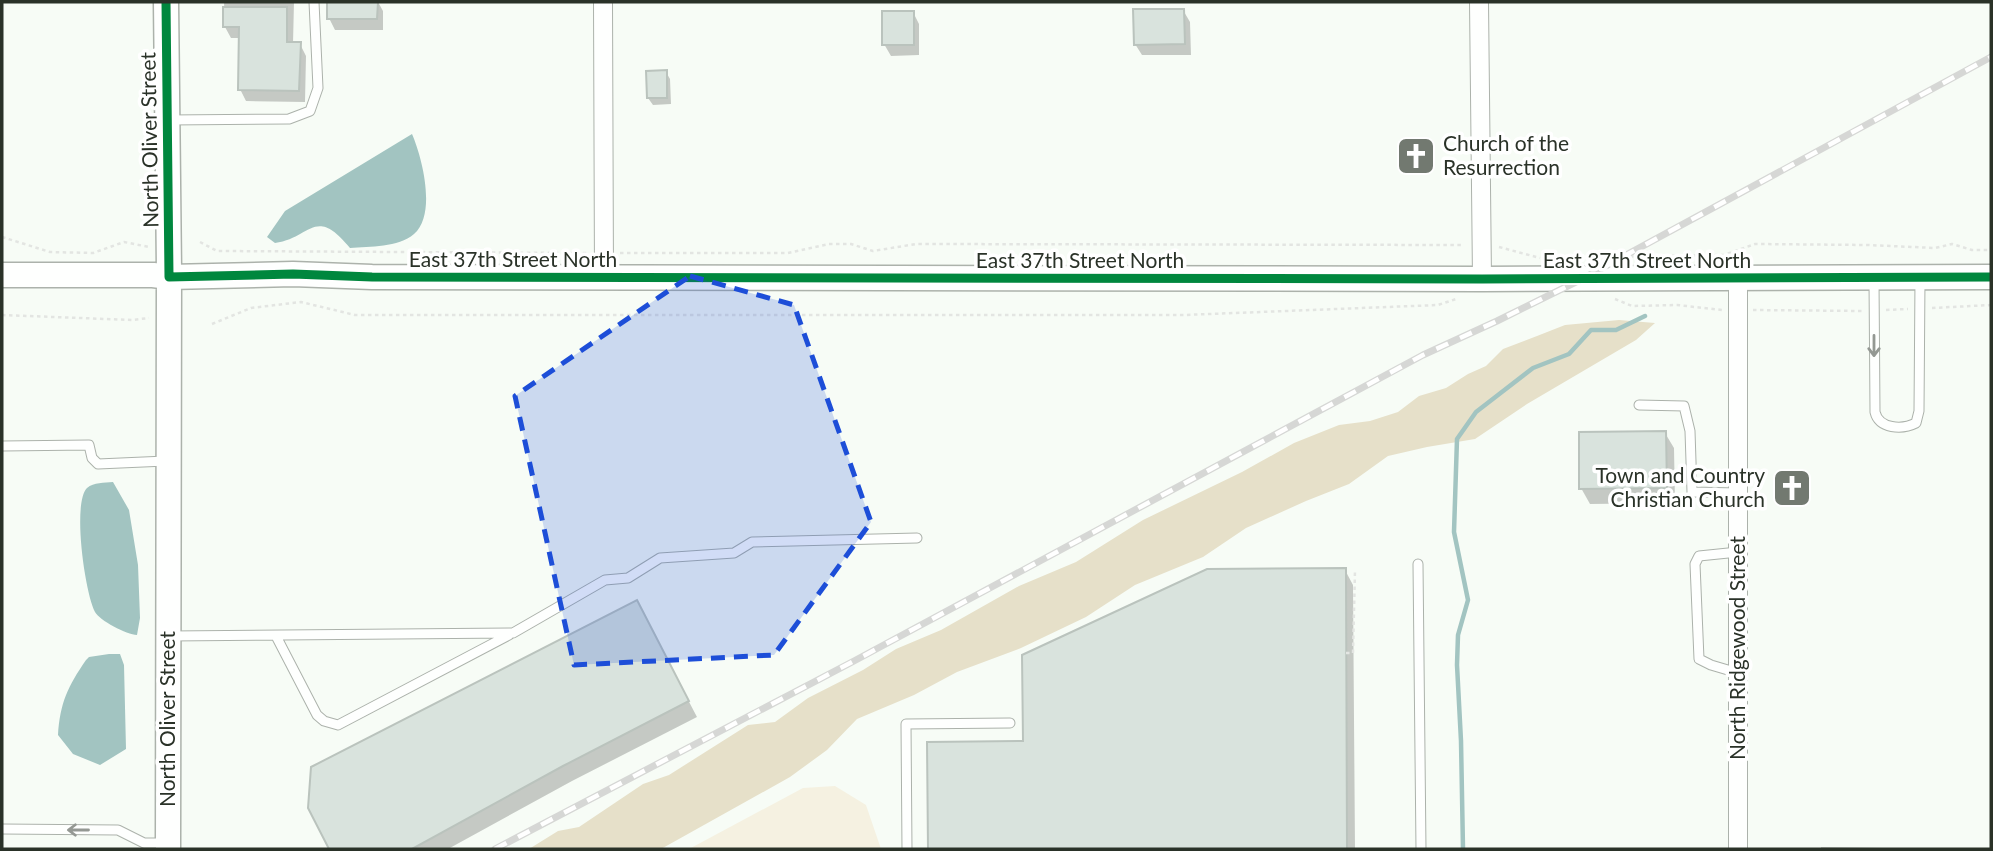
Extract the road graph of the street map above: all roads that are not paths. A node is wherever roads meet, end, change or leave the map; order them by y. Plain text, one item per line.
1 (166, 2) edge
2 (314, 2) edge
3 (603, 2) edge
4 (1479, 2) edge
5 (167, 120) junction
6 (604, 265) junction
7 (2, 275) edge
8 (169, 277) junction
9 (1991, 277) edge
10 (1874, 278) junction
11 (1920, 278) junction
12 (1482, 279) junction
13 (1738, 279) junction
14 (1639, 405) dead end
15 (2, 446) edge
16 (168, 461) junction
17 (1738, 493) junction
18 (917, 538) dead end
19 (1738, 552) junction
20 (1418, 564) dead end
21 (513, 633) junction
22 (168, 636) junction
23 (276, 636) junction
24 (1738, 673) junction
25 (1010, 723) dead end
26 (2, 829) edge
27 (160, 845) edge
28 (132, 849) edge
29 (907, 849) edge
30 (1421, 849) edge
31 (1738, 849) edge

1 - 5 main road, North Oliver Street
2 - 5 lane
3 - 6 street
4 - 12 street
5 - 8 main road, North Oliver Street
6 - 8 main road, East 37th Street North
6 - 12 main road, East 37th Street North
7 - 8 main road, East 37th Street North
8 - 16 main road, North Oliver Street
9 - 11 main road, East 37th Street North
10 - 11 main road, East 37th Street North
10 -> 11 lane
10 - 13 main road, East 37th Street North
12 - 13 main road, East 37th Street North
13 - 17 street, North Ridgewood Street
14 - 17 lane
15 - 16 lane
16 - 22 main road, North Oliver Street
17 - 19 street, North Ridgewood Street
18 - 21 lane
19 - 24 street, North Ridgewood Street
19 - 24 lane
20 - 30 lane
21 - 23 lane
21 - 23 lane
22 - 23 lane
22 - 27 main road, North Oliver Street
24 - 31 street, North Ridgewood Street
25 - 29 lane
27 -> 26 lane
27 - 28 lane

